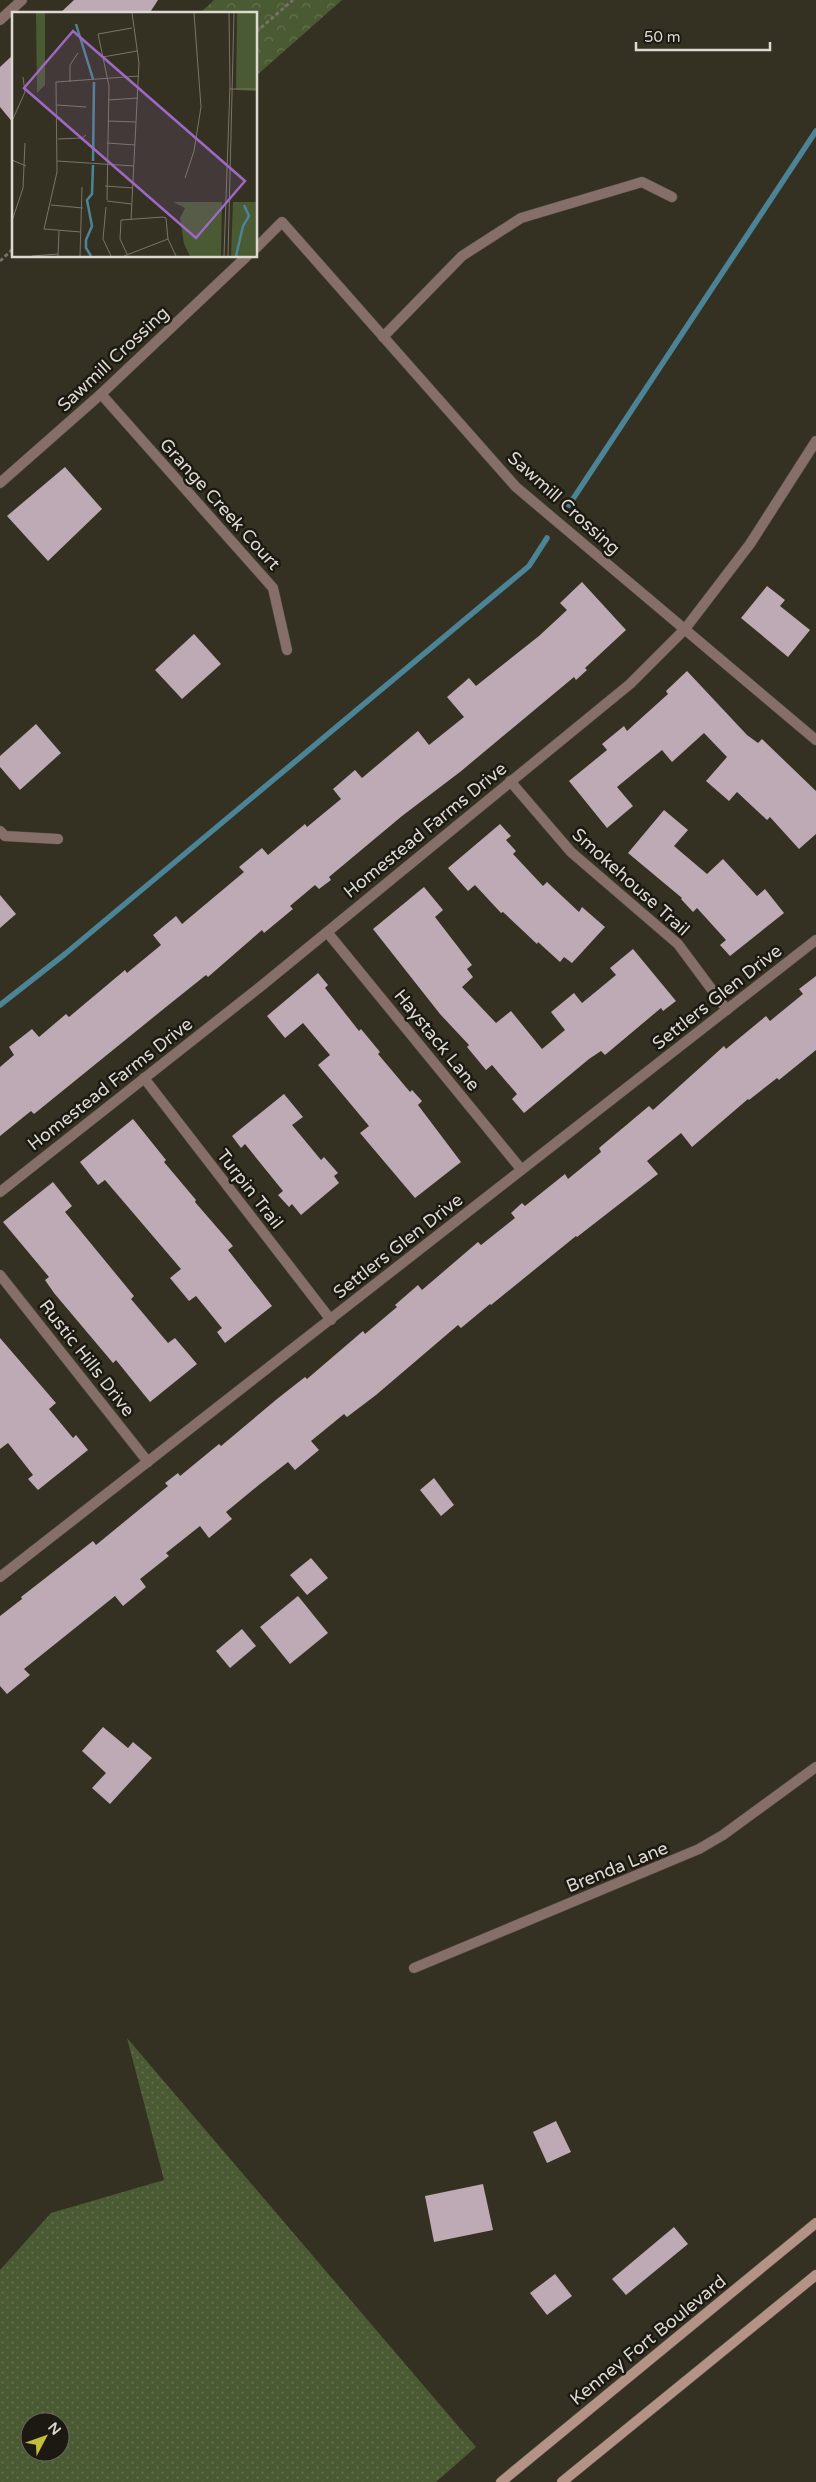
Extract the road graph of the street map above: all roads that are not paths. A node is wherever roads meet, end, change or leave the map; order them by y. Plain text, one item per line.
1 (22, 0) edge
2 (0, 20) edge
3 (672, 197) dead end
4 (258, 246) edge
5 (245, 258) edge
6 (383, 337) junction
7 (101, 394) junction
8 (816, 441) edge
9 (0, 483) edge
10 (685, 629) junction
11 (287, 650) dead end
12 (816, 740) edge
13 (510, 781) junction
14 (0, 831) edge
15 (58, 839) dead end
16 (327, 932) junction
17 (816, 940) edge
18 (728, 1010) junction
19 (144, 1078) junction
20 (522, 1169) junction
21 (0, 1192) edge
22 (0, 1275) edge
23 (331, 1320) junction
24 (148, 1462) junction
25 (0, 1577) edge
26 (816, 1767) edge
27 (414, 1968) dead end
28 (816, 2223) edge
29 (816, 2275) edge
30 (501, 2482) edge
31 (562, 2482) edge

1 - 2 street
3 - 6 street
4 - 6 street, Sawmill Crossing
5 - 7 street, Sawmill Crossing
6 - 10 street, Sawmill Crossing
7 - 9 street, Sawmill Crossing
7 - 11 street, Grange Creek Court
8 - 10 street, Homestead Farms Drive
10 - 12 street, Sawmill Crossing
10 - 13 street, Homestead Farms Drive
13 - 16 street, Homestead Farms Drive
13 - 18 street, Smokehouse Trail
14 - 15 street
16 - 19 street, Homestead Farms Drive
16 - 20 street, Haystack Lane
17 - 18 street, Settlers Glen Drive
18 - 20 street, Settlers Glen Drive
19 - 21 street, Homestead Farms Drive
19 - 23 street, Turpin Trail
20 - 23 street, Settlers Glen Drive
22 - 24 street, Rustic Hills Drive
23 - 24 street, Settlers Glen Drive
24 - 25 street, Settlers Glen Drive
26 - 27 street, Brenda Lane
28 - 30 main road, Kenney Fort Boulevard
29 - 31 main road

